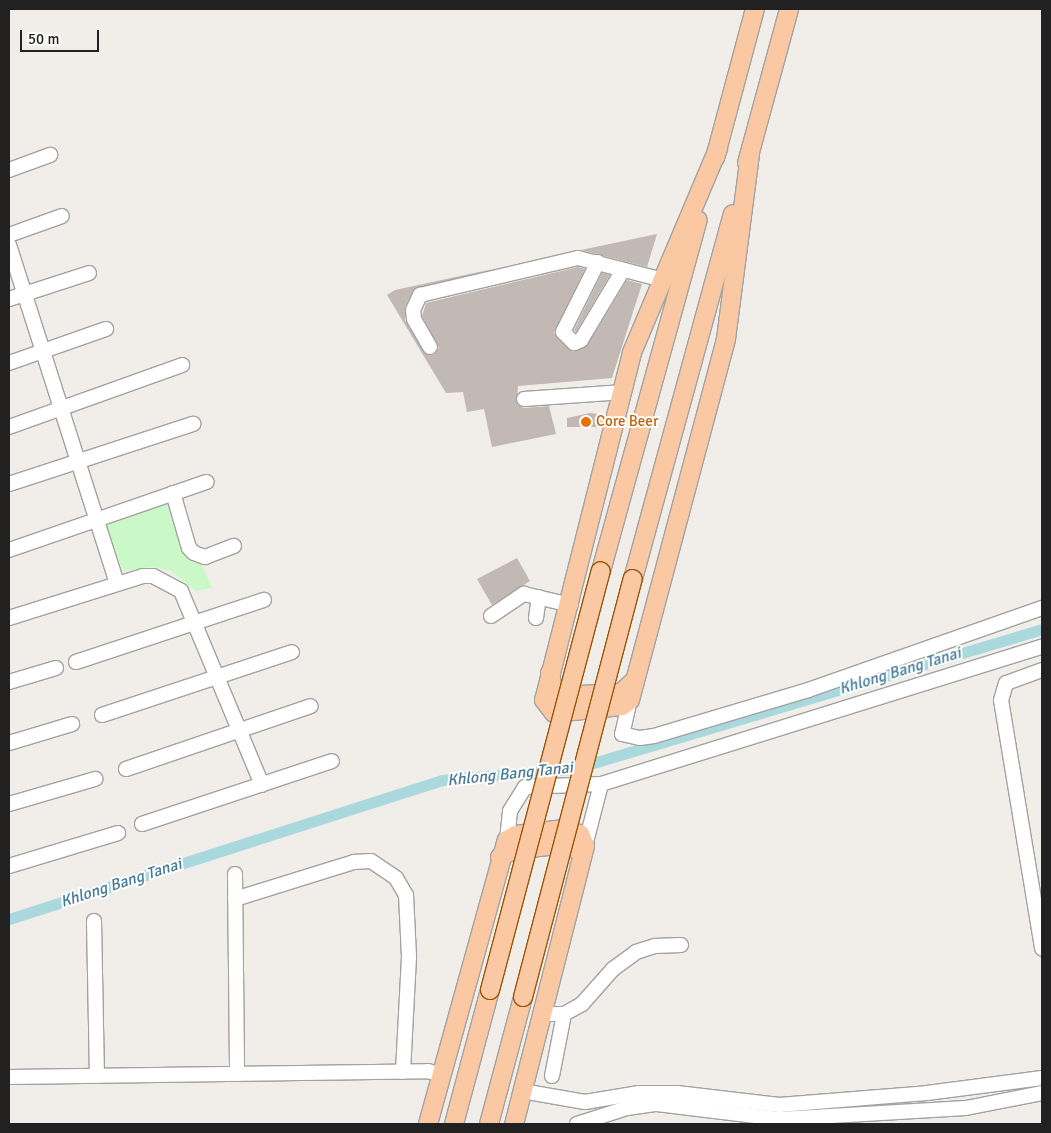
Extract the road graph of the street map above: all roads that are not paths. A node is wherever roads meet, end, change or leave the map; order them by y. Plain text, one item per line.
1 (755, 9) edge
2 (789, 9) edge
3 (718, 148) junction
4 (750, 153) junction
5 (50, 155) dead end
6 (9, 170) edge
7 (62, 216) dead end
8 (9, 235) edge
9 (9, 245) edge
10 (598, 262) junction
11 (623, 270) junction
12 (89, 274) dead end
13 (663, 280) junction
14 (25, 292) junction
15 (9, 298) edge
16 (579, 298) junction
17 (601, 308) junction
18 (106, 329) dead end
19 (430, 347) dead end
20 (42, 350) junction
21 (9, 363) edge
22 (692, 363) junction
23 (182, 365) dead end
24 (717, 369) junction
25 (652, 386) junction
26 (625, 387) junction
27 (524, 399) dead end
28 (63, 408) junction
29 (193, 424) dead end
30 (9, 427) edge
31 (79, 461) junction
32 (207, 482) dead end
33 (9, 484) edge
34 (173, 493) junction
35 (97, 519) junction
36 (234, 546) dead end
37 (9, 550) edge
38 (116, 582) junction
39 (539, 597) junction
40 (264, 600) dead end
41 (571, 605) junction
42 (1042, 608) edge
43 (491, 616) dead end
44 (9, 618) edge
45 (536, 618) dead end
46 (194, 623) junction
47 (1042, 646) edge
48 (292, 652) dead end
49 (76, 662) dead end
50 (56, 668) dead end
51 (1042, 670) edge
52 (550, 673) junction
53 (217, 677) junction
54 (635, 680) junction
55 (9, 682) edge
56 (630, 700) junction
57 (311, 706) dead end
58 (102, 715) dead end
59 (72, 724) dead end
60 (240, 731) junction
61 (9, 743) edge
62 (332, 761) dead end
63 (126, 769) dead end
64 (94, 779) dead end
65 (262, 784) junction
66 (601, 784) junction
67 (9, 804) edge
68 (142, 824) dead end
69 (118, 833) dead end
70 (507, 840) junction
71 (585, 846) junction
72 (500, 857) junction
73 (9, 866) edge
74 (579, 868) junction
75 (235, 874) dead end
76 (235, 899) junction
77 (94, 921) dead end
78 (681, 945) dead end
79 (1042, 949) edge
80 (542, 1014) junction
81 (564, 1014) junction
82 (404, 1072) junction
83 (237, 1074) junction
84 (441, 1075) junction
85 (97, 1076) junction
86 (552, 1076) dead end
87 (9, 1077) edge
88 (1042, 1078) edge
89 (522, 1091) junction
90 (927, 1093) junction
91 (1042, 1093) edge
92 (584, 1102) junction
93 (928, 1108) junction
94 (746, 1110) junction
95 (582, 1122) edge
96 (428, 1124) edge
97 (454, 1124) edge
98 (489, 1124) edge
99 (514, 1124) edge

1 - 3 main road
2 - 4 main road
3 - 13 main road
3 - 25 main road
4 - 22 main road
4 - 24 main road
5 - 6 street
7 - 8 street
9 - 14 street
10 - 11 street
10 - 16 street
10 - 19 street
11 - 13 street
11 - 17 street
12 - 14 street
13 - 26 main road
14 - 15 street
14 - 20 street
16 - 17 street
16 - 17 street
18 - 20 street
20 - 21 street
20 - 28 street
22 - 24 main road
22 - 98 main road, bridge
23 - 28 street
24 - 54 main road
25 - 26 main road
25 - 97 main road, bridge
26 - 27 street
26 - 41 main road
28 - 30 street
28 - 31 street
29 - 31 street
31 - 33 street
31 - 35 street
32 - 34 street
34 - 35 street
34 - 36 street
35 - 37 street
35 - 38 street
38 - 44 street
38 - 46 street
39 - 41 street
39 - 43 street
39 - 45 street
40 - 46 street
41 - 52 main road
42 - 56 street
46 - 49 street
46 - 53 street
47 - 66 street
48 - 53 street
50 - 55 street
51 - 79 street
52 - 54 main road
52 - 56 main road
53 - 58 street
53 - 60 street
54 - 56 main road
57 - 60 street
59 - 61 street
60 - 63 street
60 - 65 street
62 - 65 street
64 - 67 street
65 - 68 street
66 - 70 street
66 - 71 street
69 - 73 street
70 - 71 main road
70 - 72 main road
71 - 74 main road
72 - 74 main road
72 - 84 main road
74 - 80 main road
75 - 76 street
76 - 82 street
76 - 83 street
77 - 85 street
78 - 81 street
80 - 81 street
80 - 89 main road
81 - 86 street
82 - 83 street
82 - 84 street
83 - 85 street
84 - 96 main road
85 - 87 street
88 - 90 street
89 - 92 street
89 - 99 main road
90 - 93 street
90 - 94 street
91 - 93 street
92 - 94 street
92 - 95 street
93 - 94 street
94 - 95 street

